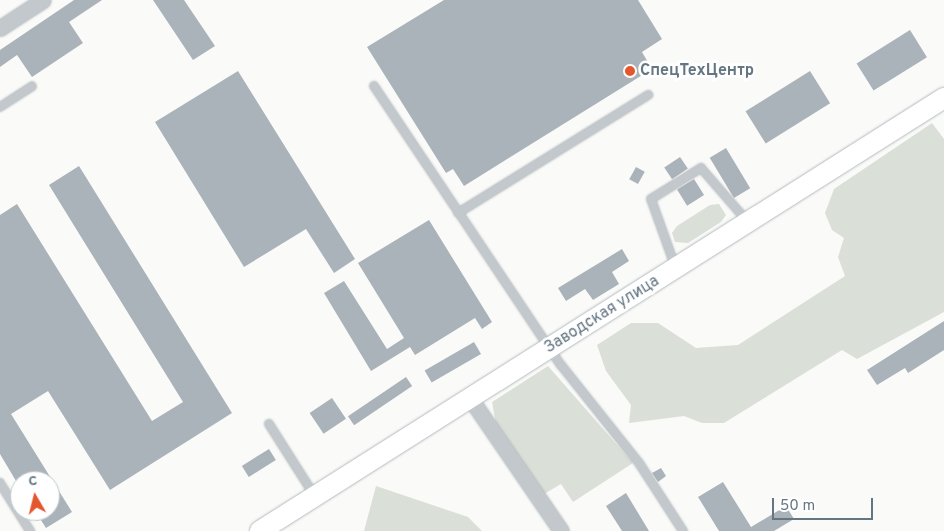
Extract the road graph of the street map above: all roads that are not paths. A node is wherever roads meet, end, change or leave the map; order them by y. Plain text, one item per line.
1 (43, 0) edge
2 (0, 28) edge
3 (32, 86) dead end
4 (374, 86) dead end
5 (648, 95) dead end
6 (944, 98) edge
7 (0, 107) edge
8 (458, 213) junction
9 (749, 222) junction
10 (676, 268) junction
11 (550, 348) junction
12 (470, 398) junction
13 (269, 424) dead end
14 (0, 483) edge
15 (315, 497) junction
16 (30, 531) edge
17 (260, 531) edge
18 (560, 531) edge
19 (683, 531) edge

1 - 2 street
3 - 7 lane
4 - 8 lane
5 - 8 lane
6 - 9 main road, Заводская улица
8 - 11 lane
9 - 10 main road, Заводская улица
9 - 10 lane
10 - 11 main road, Заводская улица
11 - 12 main road, Заводская улица
11 - 19 lane
12 - 15 main road, Заводская улица
12 - 18 street
13 - 15 lane
14 - 16 lane
15 - 17 main road, Заводская улица

